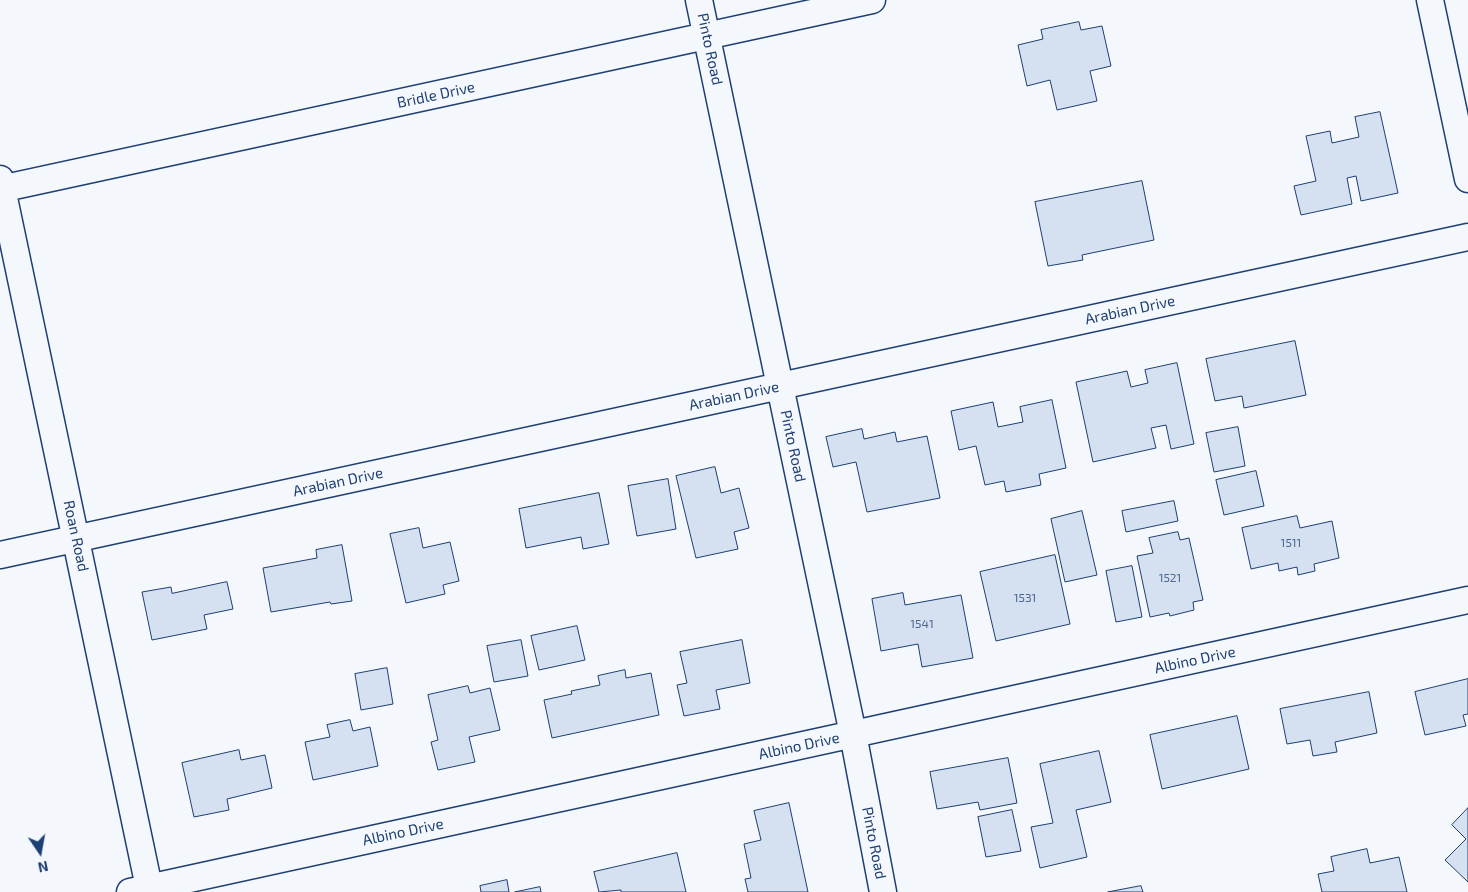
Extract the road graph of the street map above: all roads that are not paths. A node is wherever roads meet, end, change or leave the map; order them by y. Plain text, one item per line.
1 (700, 0) edge
2 (872, 0) edge
3 (1430, 0) edge
4 (707, 36) junction
5 (1468, 179) edge
6 (1, 186) edge
7 (1468, 237) edge
8 (780, 386) junction
9 (76, 538) junction
10 (0, 555) edge
11 (1468, 600) edge
12 (853, 734) junction
13 (143, 891) edge
14 (883, 892) edge

1 - 4 street, Pinto Road
2 - 4 street, Bridle Drive
3 - 5 street
4 - 6 street, Bridle Drive
4 - 8 street, Pinto Road
6 - 9 street, Roan Road
7 - 8 street, Arabian Drive
8 - 9 street, Arabian Drive
8 - 12 street, Pinto Road
9 - 10 street, Arabian Drive
9 - 13 street, Roan Road
11 - 12 street, Albino Drive
12 - 13 street, Albino Drive
12 - 14 street, Pinto Road

